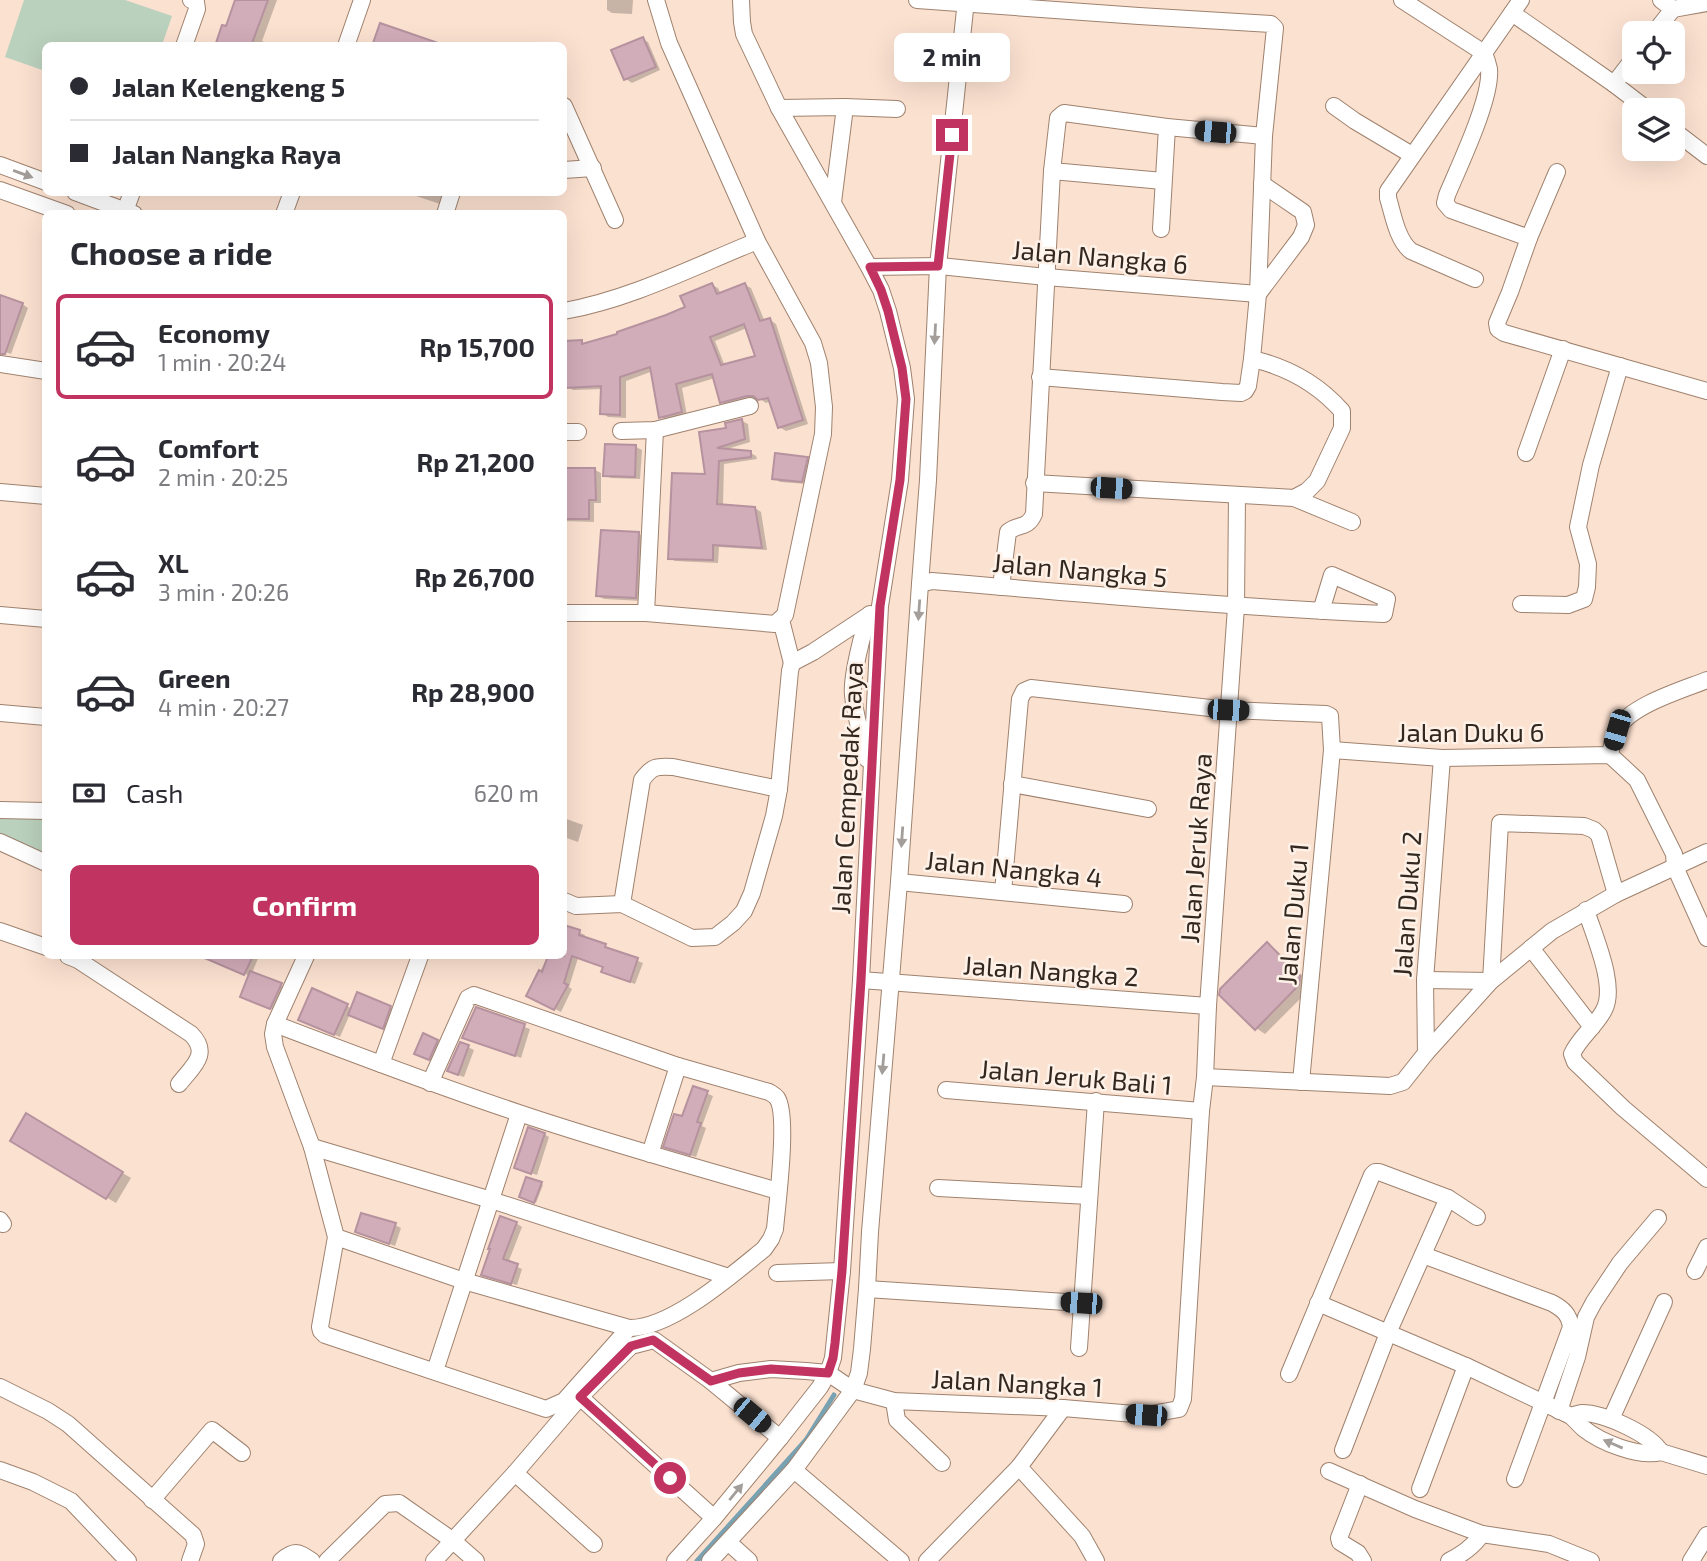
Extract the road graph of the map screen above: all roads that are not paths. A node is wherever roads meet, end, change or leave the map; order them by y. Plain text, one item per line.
1 (191, 0) edge
2 (362, 0) edge
3 (656, 0) edge
4 (741, 0) edge
5 (917, 0) edge
6 (1402, 0) edge
7 (966, 2) edge
8 (1707, 3) edge
9 (1667, 5) edge
10 (1516, 6) edge
11 (1660, 21) edge
12 (185, 42) edge
13 (347, 42) edge
14 (1484, 53) junction
15 (1622, 74) edge
16 (1614, 84) junction
17 (1632, 98) edge
18 (1334, 106) dead end
19 (845, 107) junction
20 (779, 108) junction
21 (897, 109) dead end
22 (567, 112) edge
23 (1167, 127) junction
24 (1264, 136) junction
25 (1685, 139) edge
26 (1412, 155) junction
27 (1707, 156) edge
28 (0, 165) edge
29 (593, 168) junction
30 (567, 170) edge
31 (1052, 170) junction
32 (1557, 172) dead end
33 (42, 181) edge
34 (1163, 181) junction
35 (1262, 184) junction
36 (0, 190) edge
37 (86, 196) edge
38 (833, 202) junction
39 (56, 210) edge
40 (123, 210) edge
41 (615, 220) dead end
42 (1161, 229) dead end
43 (1529, 238) junction
44 (757, 240) junction
45 (938, 266) junction
46 (870, 267) junction
47 (1046, 277) junction
48 (1475, 279) dead end
49 (1258, 295) junction
50 (567, 310) edge
51 (1563, 349) junction
52 (1252, 359) junction
53 (0, 364) edge
54 (1620, 366) junction
55 (42, 369) edge
56 (1040, 377) junction
57 (1707, 391) edge
58 (750, 406) dead end
59 (655, 430) junction
60 (621, 431) dead end
61 (1526, 453) dead end
62 (900, 480) junction
63 (928, 480) junction
64 (1034, 483) junction
65 (0, 492) edge
66 (1237, 495) junction
67 (42, 496) edge
68 (1294, 498) junction
69 (1352, 522) dead end
70 (920, 584) junction
71 (1001, 587) junction
72 (1521, 604) dead end
73 (1236, 607) junction
74 (874, 610) junction
75 (1321, 611) dead end
76 (567, 613) edge
77 (646, 614) junction
78 (0, 615) edge
79 (42, 619) edge
80 (781, 620) junction
81 (792, 663) junction
82 (1707, 680) edge
83 (1228, 710) junction
84 (0, 713) edge
85 (42, 717) edge
86 (1332, 750) junction
87 (1609, 755) junction
88 (1441, 758) junction
89 (871, 779) junction
90 (1012, 784) junction
91 (779, 789) junction
92 (1148, 809) dead end
93 (0, 810) edge
94 (42, 811) edge
95 (0, 842) edge
96 (1707, 852) edge
97 (1675, 860) junction
98 (42, 861) edge
99 (898, 882) junction
100 (1003, 892) junction
101 (1616, 894) junction
102 (567, 902) edge
103 (622, 904) junction
104 (1124, 904) dead end
105 (1586, 910) junction
106 (0, 931) edge
107 (1707, 938) edge
108 (42, 946) edge
109 (1531, 948) junction
110 (76, 959) edge
111 (305, 959) edge
112 (419, 959) edge
113 (861, 980) junction
114 (1425, 980) junction
115 (1491, 981) junction
116 (890, 982) junction
117 (1208, 1006) junction
118 (275, 1024) junction
119 (1592, 1027) junction
120 (1426, 1053) junction
121 (381, 1064) junction
122 (678, 1066) junction
123 (1205, 1077) junction
124 (1301, 1082) junction
125 (430, 1083) junction
126 (179, 1084) dead end
127 (946, 1090) dead end
128 (1096, 1101) junction
129 (1201, 1111) junction
130 (519, 1114) junction
131 (312, 1147) junction
132 (650, 1154) junction
133 (1707, 1178) edge
134 (938, 1188) dead end
135 (778, 1191) junction
136 (1089, 1196) junction
137 (1448, 1198) junction
138 (491, 1200) junction
139 (1477, 1217) dead end
140 (1658, 1218) dead end
141 (335, 1237) junction
142 (1707, 1247) edge
143 (1423, 1255) junction
144 (842, 1271) junction
145 (1695, 1271) dead end
146 (777, 1273) dead end
147 (729, 1277) junction
148 (464, 1281) junction
149 (867, 1289) junction
150 (1664, 1302) dead end
151 (1081, 1303) junction
152 (1318, 1303) junction
153 (629, 1328) junction
154 (1388, 1333) junction
155 (1079, 1348) dead end
156 (1466, 1366) junction
157 (435, 1371) junction
158 (828, 1373) junction
159 (1289, 1374) dead end
160 (711, 1381) junction
161 (0, 1387) edge
162 (853, 1391) junction
163 (580, 1397) junction
164 (894, 1401) junction
165 (1542, 1403) junction
166 (1063, 1408) junction
167 (1179, 1409) joint
168 (1565, 1413) junction
169 (1611, 1419) junction
170 (780, 1438) junction
171 (1343, 1450) dead end
172 (1661, 1452) junction
173 (242, 1453) dead end
174 (942, 1463) dead end
175 (1706, 1463) edge
176 (1019, 1467) junction
177 (0, 1470) edge
178 (794, 1470) junction
179 (1329, 1471) dead end
180 (515, 1473) junction
181 (1515, 1479) dead end
182 (1360, 1484) junction
183 (1420, 1489) dead end
184 (152, 1500) junction
185 (711, 1514) junction
186 (1482, 1534) junction
187 (1707, 1535) edge
188 (452, 1540) junction
189 (728, 1542) junction
190 (594, 1544) dead end
191 (1094, 1559) edge
192 (128, 1561) edge
193 (190, 1561) edge
194 (281, 1561) edge
195 (312, 1561) edge
196 (327, 1561) edge
197 (434, 1561) edge
198 (476, 1561) edge
199 (675, 1561) edge
200 (710, 1561) edge
201 (749, 1561) edge
202 (901, 1561) edge
203 (927, 1561) edge
204 (1363, 1561) edge
205 (1449, 1561) edge
206 (1591, 1561) edge
207 (1691, 1561) edge

1 - 12 street
2 - 13 street
3 - 44 street
4 - 20 street, Jalan Cempedak Raya
5 - 7 street
6 - 14 street
7 - 24 street
7 - 45 street
8 - 9 street
9 - 11 street
10 - 14 street
10 - 16 street
14 - 26 street
14 - 43 street
15 - 16 street
16 - 17 street
18 - 26 street
19 - 20 street
19 - 21 street
19 - 38 street
20 - 38 street, Jalan Cempedak Raya
22 - 29 street
23 - 24 street
23 - 31 street
23 - 34 street
24 - 35 street
25 - 27 street
26 - 48 street
28 -> 33 street
29 - 30 street
29 - 41 street
31 - 34 street
31 - 47 street
32 - 43 street
34 - 42 street
35 - 49 street
35 - 49 street
36 - 39 street
37 - 40 street
38 - 46 street, Jalan Cempedak Raya
43 - 51 street
44 - 50 street
44 - 80 street
45 - 46 street, Jalan Nangka 6
45 - 47 street, Jalan Nangka 6
45 -> 63 street
46 - 62 street, Jalan Cempedak Raya
47 - 49 street, Jalan Nangka 6
47 - 56 street
49 - 52 street
51 - 54 street
51 - 61 street
52 - 56 street
52 - 68 street
53 - 55 street
54 - 57 street
54 - 72 street
56 - 64 street
58 - 59 street
59 - 60 street
59 - 77 street
62 - 63 street
62 - 74 street, Jalan Cempedak Raya
63 - 70 street
64 - 66 street
64 - 71 street
65 - 67 street
66 - 68 street
66 - 73 street, Jalan Jeruk Raya
68 - 69 street
70 - 71 street, Jalan Nangka 5
70 -> 99 street
71 - 73 street, Jalan Nangka 5
73 - 75 street, Jalan Nangka 5
73 - 83 street, Jalan Jeruk Raya
74 - 81 street
74 - 89 street, Jalan Cempedak Raya
74 - 89 street
76 - 77 street
77 - 80 street
78 - 79 street
80 - 81 street
81 - 91 street
82 - 87 street
83 - 86 street, Jalan Duku 1
83 - 90 street
83 - 117 street, Jalan Jeruk Raya
84 - 85 street
86 - 88 street, Jalan Duku 6
86 - 124 street, Jalan Duku 1
87 - 88 street, Jalan Duku 6
87 - 97 street
88 - 114 street, Jalan Duku 2
89 - 113 street, Jalan Cempedak Raya
90 - 92 street
90 - 100 street
91 - 103 street
91 - 103 street
93 - 94 street
95 - 98 street
96 - 97 street
97 - 101 street
97 - 107 street
99 - 100 street, Jalan Nangka 4
99 - 116 street
100 - 104 street, Jalan Nangka 4
101 - 105 street
101 - 115 street
102 - 103 street
105 - 109 street
105 - 119 street
106 - 108 street
109 - 115 street
109 - 119 street
110 - 126 street
111 - 118 street
112 - 121 street
113 - 116 street, Jalan Nangka 2
113 - 144 street, Jalan Cempedak Raya
114 - 115 street
114 - 120 street, Jalan Duku 2
115 - 120 street
116 - 117 street, Jalan Nangka 2
116 -> 149 street
117 - 123 street, Jalan Jeruk Raya
118 - 121 street
118 - 131 street
119 - 133 street
120 - 124 street
121 - 125 street
122 - 125 street
122 - 132 street
122 - 135 street
123 - 124 street
123 - 129 street, Jalan Jeruk Raya
125 - 130 street
127 - 128 street, Jalan Jeruk Bali 1
128 - 129 street, Jalan Jeruk Bali 1
128 - 136 street
129 - 167 street, Jalan Jeruk Raya
130 - 132 street
130 - 138 street
131 - 138 street
131 - 141 street
132 - 135 street
134 - 136 street
135 - 147 street
136 - 151 street
137 - 139 street
137 - 143 street
137 - 152 street
138 - 147 street
138 - 148 street
140 - 168 street
141 - 148 street
141 - 157 street
142 - 145 street
143 - 154 street
143 - 165 street
144 - 146 street
144 - 158 street, Jalan Cempedak Raya
147 - 153 street
148 - 153 street
148 - 157 street
149 - 151 street
149 - 162 street
150 - 169 street
151 - 155 street
152 - 154 street
152 - 159 street
153 - 157 street
154 - 156 street
154 - 171 street
156 - 165 street
156 - 183 street
158 - 160 street
158 - 162 street
158 - 170 street, Jalan Cempedak Raya
160 - 163 street
160 - 170 street
161 - 184 street
162 - 164 street, Jalan Nangka 1
162 - 178 street
163 - 180 street
163 - 185 street
164 - 166 street, Jalan Nangka 1
164 - 174 street
165 - 168 street
165 - 181 street
166 - 167 street, Jalan Nangka 1
166 - 176 street
168 - 169 street
172 -> 168 street
169 - 172 street
185 -> 170 street, Jalan Cempedak Raya
172 - 175 street
173 - 184 street
176 - 191 street
176 - 203 street
177 - 192 street
178 - 189 street
178 - 202 street
179 - 182 street
180 - 188 street
180 - 190 street
182 - 186 street
182 - 204 street
184 - 193 street
185 - 199 street, Jalan Cempedak Raya
186 - 205 street
186 - 206 street
187 - 207 street
188 - 196 street
188 - 197 street
188 - 198 street
189 - 200 street
189 - 201 street
194 - 195 street

